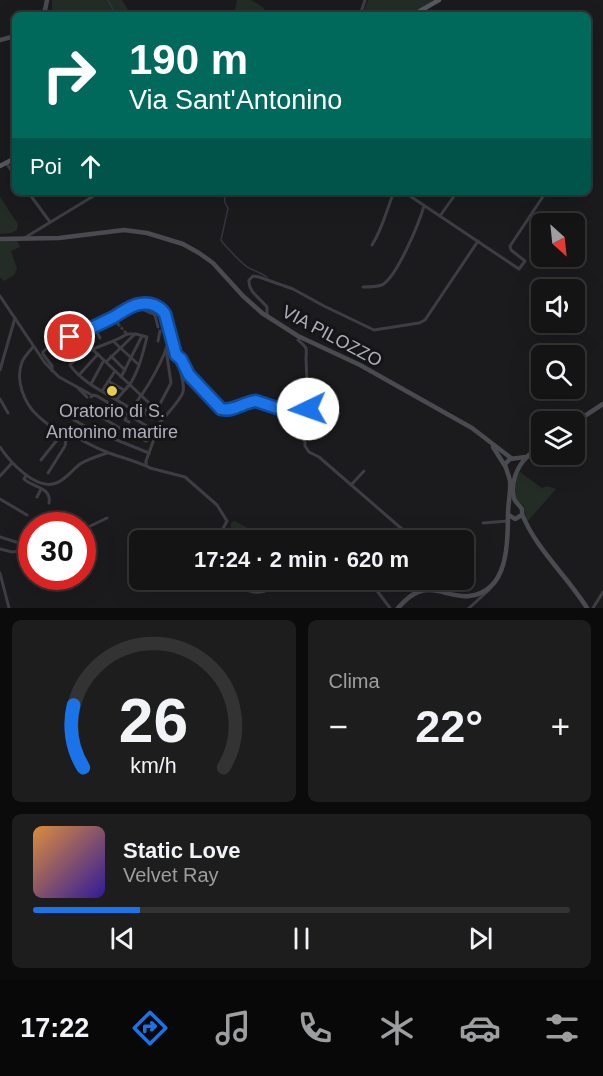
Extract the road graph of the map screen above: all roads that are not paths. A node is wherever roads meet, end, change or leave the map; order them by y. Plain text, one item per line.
1 (439, 0) edge
2 (418, 12) edge
3 (30, 195) edge
4 (95, 195) edge
5 (393, 195) edge
6 (410, 195) edge
7 (455, 195) edge
8 (544, 195) edge
9 (424, 206) junction
10 (440, 216) junction
11 (50, 222) junction
12 (25, 238) junction
13 (0, 239) edge
14 (478, 242) junction
15 (372, 245) dead end
16 (363, 287) dead end
17 (0, 297) edge
18 (134, 306) junction
19 (267, 316) junction
20 (113, 317) junction
21 (15, 318) junction
22 (118, 324) tunnel mouth
23 (94, 327) junction
24 (169, 332) junction
25 (135, 334) junction
26 (142, 336) junction
27 (300, 337) junction
28 (100, 338) dead end
29 (113, 341) junction
30 (158, 341) dead end
31 (33, 347) junction
32 (120, 348) junction
33 (92, 349) junction
34 (166, 349) junction
35 (98, 354) junction
36 (176, 355) junction
37 (111, 356) junction
38 (131, 358) junction
39 (105, 361) junction
40 (139, 365) junction
41 (0, 367) edge
42 (125, 370) junction
43 (52, 371) junction
44 (115, 371) junction
45 (80, 375) junction
46 (122, 377) junction
47 (108, 381) junction
48 (91, 384) junction
49 (129, 384) junction
50 (124, 390) junction
51 (102, 391) junction
52 (141, 396) junction
53 (0, 399) edge
54 (117, 399) junction
55 (151, 404) junction
56 (603, 404) edge
57 (157, 410) junction
58 (8, 413) dead end
59 (585, 416) edge
60 (101, 417) dead end
61 (164, 417) junction
62 (304, 417) junction
63 (126, 418) dead end
64 (74, 420) dead end
65 (129, 422) dead end
66 (155, 427) junction
67 (61, 434) junction
68 (486, 438) junction
69 (0, 447) edge
70 (108, 453) junction
71 (149, 453) junction
72 (531, 454) edge
73 (526, 457) junction
74 (513, 458) junction
75 (41, 460) dead end
76 (12, 463) junction
77 (146, 465) junction
78 (520, 465) junction
79 (505, 466) junction
80 (364, 471) dead end
81 (48, 473) dead end
82 (26, 475) junction
83 (0, 476) edge
84 (351, 485) junction
85 (41, 489) junction
86 (37, 497) dead end
87 (0, 499) edge
88 (49, 503) dead end
89 (22, 512) edge
90 (522, 514) junction
91 (107, 518) dead end
92 (509, 518) junction
93 (516, 519) junction
94 (96, 523) edge
95 (483, 523) dead end
96 (528, 528) junction
97 (402, 529) dead end
98 (223, 530) edge
99 (508, 531) junction
100 (0, 537) edge
101 (16, 542) dead end
102 (0, 549) edge
103 (18, 551) edge
104 (0, 576) edge
105 (492, 587) junction
106 (247, 590) edge
107 (267, 590) edge
108 (376, 590) edge
109 (603, 592) edge
110 (9, 608) edge
111 (390, 608) edge
112 (398, 608) edge
113 (469, 608) edge
114 (586, 608) edge
115 (593, 608) edge

1 - 2 main road
3 - 11 street
4 - 11 street
5 - 15 street
6 - 9 street
7 - 10 street
8 - 14 street
9 - 10 street
9 - 16 street
10 - 14 street
11 - 12 street
12 - 13 main road, VIA PILOZZO
12 - 19 main road, VIA PILOZZO
14 - 19 street
17 - 21 street
18 - 20 street
18 - 24 street
18 - 30 street
19 - 27 main road, VIA PILOZZO
20 - 22 street
20 - 23 street
21 - 31 street
21 - 41 street
23 - 28 street
23 - 43 street
24 - 34 street
24 - 36 street
25 - 26 street
25 - 29 street
25 - 32 street
26 - 38 street
26 - 40 street
27 - 62 street
27 - 68 main road, VIA PILOZZO
29 - 32 street
29 - 33 street
31 - 43 street
31 - 67 street
32 - 37 street
32 - 38 street
33 - 35 street
33 - 45 street
34 - 52 street
34 - 57 street
35 - 39 street
35 - 45 street
36 - 61 street
36 - 62 street
37 - 39 street
37 - 42 street
38 - 40 street
38 - 42 street
39 - 44 street
39 - 48 street
40 - 49 street
42 - 46 street
43 - 66 street
44 - 46 street
44 - 47 street
45 - 48 street
46 - 49 street
47 - 50 street
47 - 51 street
48 - 51 street
49 - 50 street
49 - 52 street
50 - 54 street
51 - 54 street
52 - 54 street
52 - 55 street
53 - 58 street
55 - 57 street
55 - 57 street
56 - 59 main road
57 - 61 street
60 - 66 street
61 - 66 street
62 - 84 street
63 - 65 street
64 - 71 street
66 - 71 street
67 - 70 street
67 - 75 street
67 - 81 street
68 - 74 main road, VIA PILOZZO
68 - 79 main road, VIA PILOZZO
69 - 76 street
70 - 77 street
70 - 82 street
71 - 77 street
72 - 73 main road
73 - 74 main road
73 - 78 main road
74 - 78 main road, VIA PILOZZO
74 - 79 main road
76 - 82 street
76 - 83 street
77 - 98 street
78 - 90 main road
79 - 92 main road
80 - 84 street
82 - 85 street
84 - 97 street
85 - 86 street
85 - 88 street
87 - 89 street
90 - 93 main road
90 - 96 main road
91 - 94 street
92 - 93 main road
92 - 95 street
92 - 99 main road
93 - 96 main road
93 - 99 main road
96 - 114 main road
99 - 105 main road
100 - 101 street
102 - 103 street
104 - 110 street
105 - 112 main road
105 - 113 street
106 - 107 street
108 - 111 street
109 - 115 street

